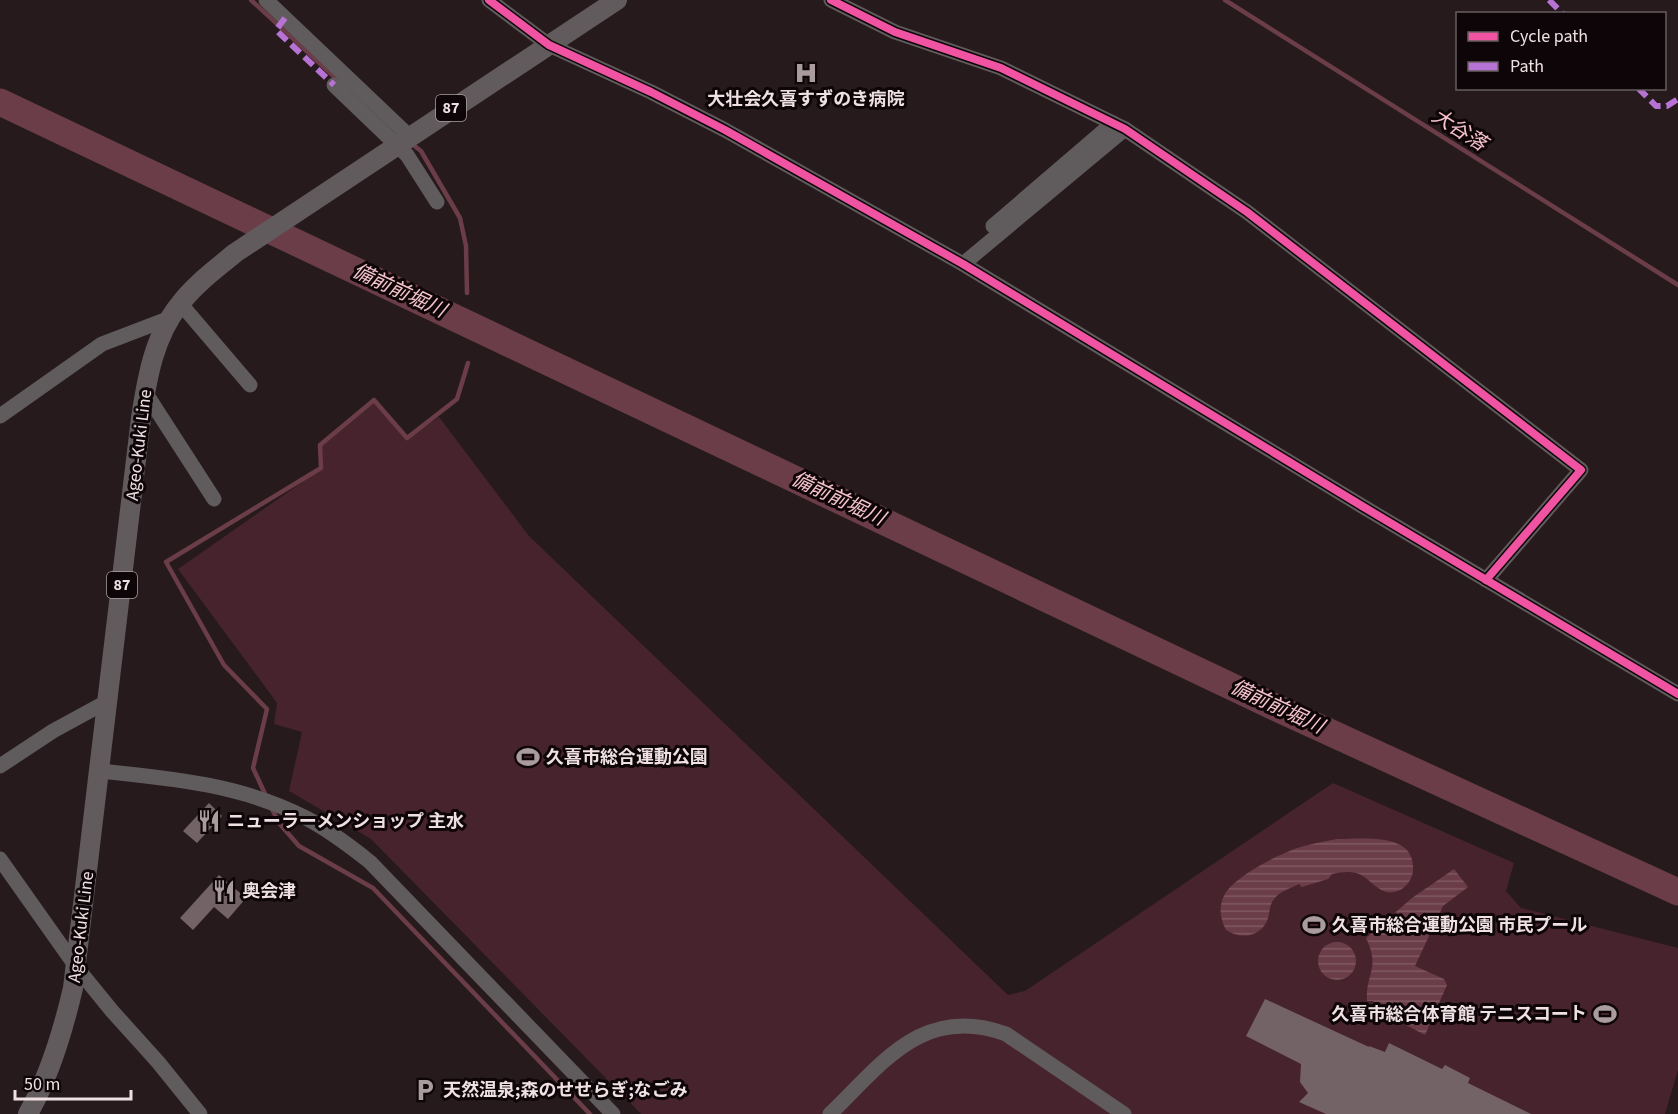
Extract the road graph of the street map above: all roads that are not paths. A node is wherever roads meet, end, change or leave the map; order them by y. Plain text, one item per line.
1 (266, 0) edge
2 (489, 0) edge
3 (617, 0) edge
4 (831, 0) edge
5 (549, 45) junction
6 (334, 85) dead end
7 (1119, 126) junction
8 (403, 140) junction
9 (437, 202) dead end
10 (958, 262) junction
11 (175, 310) junction
12 (250, 385) dead end
13 (145, 392) junction
14 (0, 416) edge
15 (213, 499) dead end
16 (1486, 580) junction
17 (1678, 694) edge
18 (108, 701) junction
19 (0, 766) edge
20 (100, 771) junction
21 (0, 859) edge
22 (77, 968) junction
23 (28, 1114) edge
24 (200, 1114) edge
25 (613, 1114) edge
26 (830, 1114) edge
27 (1124, 1114) edge

1 - 8 street
2 - 5 street
3 - 5 main road, Ageo-Kuki Line / 87
4 - 7 street
5 - 8 main road, Ageo-Kuki Line / 87
5 - 10 street
6 - 8 street
7 - 10 street
7 - 16 street
8 - 9 street
8 - 11 main road, Ageo-Kuki Line / 87
10 - 16 street
11 - 12 street
11 - 13 main road, Ageo-Kuki Line / 87
11 - 14 street
13 - 15 street
13 - 18 main road, Ageo-Kuki Line / 87
16 - 17 street
18 - 19 street
18 - 20 main road, Ageo-Kuki Line / 87
20 - 22 main road, Ageo-Kuki Line / 87
20 - 25 street
21 - 22 street
22 - 23 main road, Ageo-Kuki Line / 87
22 - 24 street
26 - 27 street

